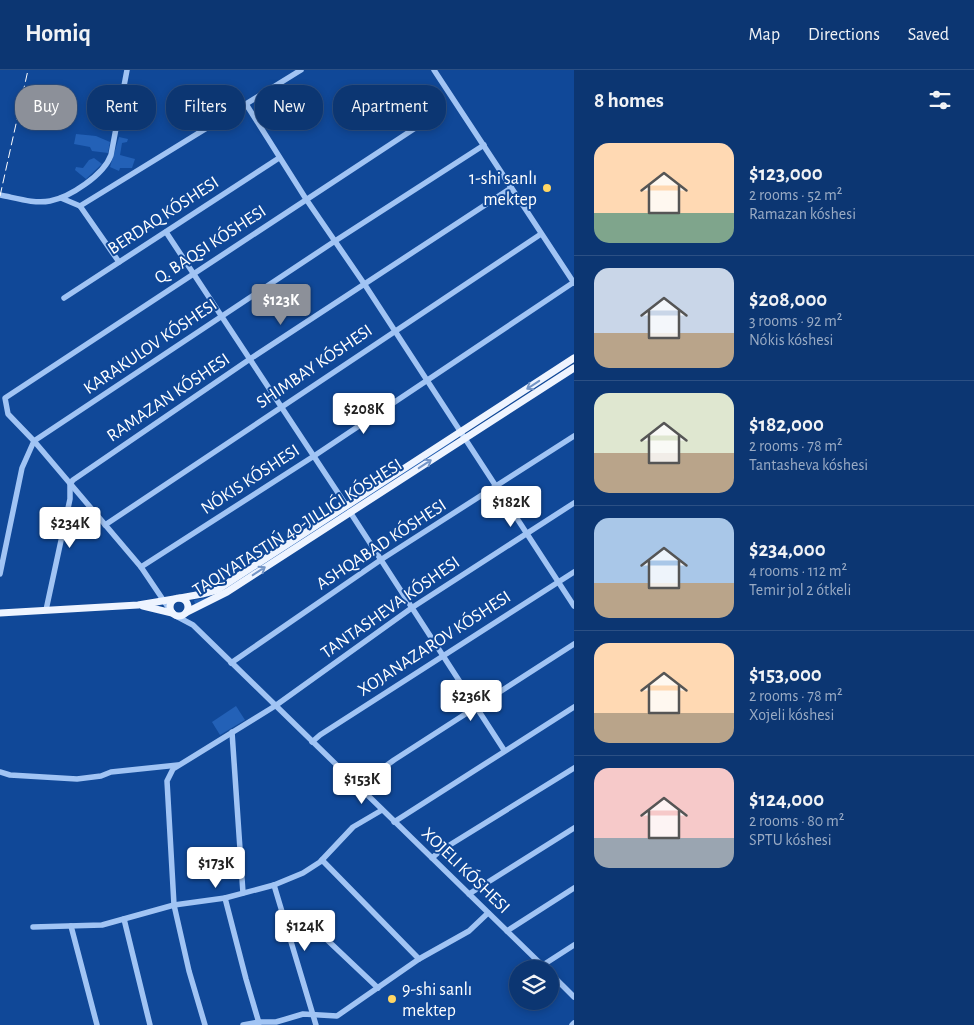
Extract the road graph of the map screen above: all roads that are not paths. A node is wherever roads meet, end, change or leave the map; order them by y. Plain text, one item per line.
1 (127, 70) edge
2 (301, 70) edge
3 (434, 70) edge
4 (246, 104) junction
5 (412, 130) edge
6 (484, 145) junction
7 (279, 158) junction
8 (511, 188) junction
9 (0, 195) edge
10 (61, 198) junction
11 (306, 199) junction
12 (80, 206) junction
13 (166, 232) junction
14 (541, 234) junction
15 (334, 241) junction
16 (119, 262) junction
17 (193, 274) junction
18 (574, 282) edge
19 (365, 285) junction
20 (64, 298) dead end
21 (222, 316) junction
22 (394, 331) junction
23 (574, 358) edge
24 (250, 359) junction
25 (574, 368) edge
26 (426, 381) junction
27 (281, 406) junction
28 (460, 432) junction
29 (574, 436) edge
30 (464, 439) junction
31 (34, 441) junction
32 (314, 456) junction
33 (70, 484) junction
34 (496, 487) junction
35 (574, 502) edge
36 (348, 508) junction
37 (105, 525) junction
38 (526, 533) junction
39 (382, 559) junction
40 (141, 567) junction
41 (574, 572) edge
42 (0, 574) edge
43 (558, 582) junction
44 (177, 598) junction
45 (164, 601) junction
46 (138, 605) junction
47 (413, 606) junction
48 (574, 606) edge
49 (46, 610) junction
50 (187, 612) junction
51 (0, 613) edge
52 (173, 613) junction
53 (193, 626) junction
54 (574, 644) edge
55 (444, 655) junction
56 (231, 663) junction
57 (274, 706) junction
58 (476, 707) junction
59 (574, 707) edge
60 (232, 732) junction
61 (312, 742) junction
62 (504, 750) junction
63 (180, 765) junction
64 (574, 768) edge
65 (0, 772) edge
66 (358, 786) junction
67 (382, 810) junction
68 (394, 822) junction
69 (574, 828) edge
70 (432, 858) junction
71 (322, 860) junction
72 (274, 885) junction
73 (574, 888) edge
74 (243, 893) junction
75 (469, 894) junction
76 (225, 898) junction
77 (174, 905) junction
78 (488, 913) junction
79 (304, 918) dead end
80 (124, 919) junction
81 (71, 926) junction
82 (33, 927) dead end
83 (507, 931) junction
84 (574, 945) edge
85 (419, 959) junction
86 (537, 960) edge
87 (554, 960) edge
88 (559, 982) edge
89 (378, 988) junction
90 (574, 997) edge
91 (312, 1013) junction
92 (259, 1023) edge
93 (97, 1025) edge
94 (150, 1025) edge
95 (205, 1025) edge
96 (243, 1025) edge
97 (316, 1025) edge

1 - 10 street
2 - 4 street
3 - 6 street
4 - 7 street
4 - 12 street
5 - 11 street
6 - 8 street
6 - 15 street, KARAKULOV KÓSHESI
7 - 11 street
7 - 13 street, BERDAQ KÓSHESI
8 - 14 street
8 - 19 street, RAMAZAN KÓSHESI
9 - 10 street
10 - 12 street
11 - 15 street
11 - 17 street
12 - 16 street
13 - 16 street, BERDAQ KÓSHESI
13 - 17 street
14 - 18 street
14 - 22 street
15 - 19 street
15 - 21 street, KARAKULOV KÓSHESI
16 - 20 street, BERDAQ KÓSHESI
17 - 21 street
17 - 31 street
18 - 26 street, NÓKIS KÓSHESI
19 - 22 street
19 - 24 street, RAMAZAN KÓSHESI
21 - 24 street
21 - 31 street, KARAKULOV KÓSHESI
22 - 26 street
22 - 27 street
23 -> 28 main road
24 - 27 street
24 - 33 street, RAMAZAN KÓSHESI
25 - 30 main road
26 - 28 street
26 - 32 street, NÓKIS KÓSHESI
27 - 32 street
27 - 37 street
28 - 30 street
28 - 36 main road
29 - 34 street, ASHQABAD KÓSHESI
30 - 34 street
36 -> 30 main road
31 - 33 street
31 - 42 street
32 - 36 street
32 - 40 street, NÓKIS KÓSHESI
33 - 37 street
33 - 49 street
34 - 38 street
34 - 39 street, ASHQABAD KÓSHESI
35 - 38 street, TANTASHEVA KÓSHESI
36 - 39 street
36 - 44 main road
50 -> 36 main road
37 - 40 street
38 - 43 street
38 - 47 street, TANTASHEVA KÓSHESI
39 - 47 street
39 - 56 street, ASHQABAD KÓSHESI
40 - 45 street
41 - 43 street, XOJANAZAROV KÓSHESI
43 - 48 street
43 - 55 street, XOJANAZAROV KÓSHESI
44 - 45 main road
44 - 50 main road
44 - 52 main road
45 - 46 main road
45 - 52 street
46 - 49 main road
46 - 52 main road
47 - 55 street
47 - 57 street, TANTASHEVA KÓSHESI
49 - 51 main road
50 - 52 main road
50 - 53 street
52 - 53 street
53 - 56 street, XOJELI KÓSHESI
54 - 58 street
55 - 58 street
55 - 61 street, XOJANAZAROV KÓSHESI
56 - 57 street, XOJELI KÓSHESI
57 - 60 street, TANTASHEVA KÓSHESI
57 - 61 street, XOJELI KÓSHESI
58 - 62 street
58 - 66 street
59 - 62 street
60 - 63 street, TANTASHEVA KÓSHESI
60 - 74 street
61 - 66 street, XOJELI KÓSHESI
62 - 68 street
63 - 65 street
63 - 77 street
64 - 70 street
66 - 67 street, XOJELI KÓSHESI
67 - 68 street, XOJELI KÓSHESI
67 - 71 street
68 - 70 street, XOJELI KÓSHESI
69 - 75 street
70 - 75 street, XOJELI KÓSHESI
71 - 72 street
71 - 85 street
72 - 74 street
72 - 91 street
73 - 83 street
74 - 76 street
75 - 78 street, XOJELI KÓSHESI
76 - 77 street
76 - 92 street
77 - 80 street
77 - 95 street
78 - 83 street, XOJELI KÓSHESI
78 - 85 street
79 - 89 street
80 - 81 street
80 - 94 street
81 - 82 street
81 - 93 street
83 - 86 street, XOJELI KÓSHESI
84 - 87 street
85 - 89 street
88 - 90 street
89 - 91 street
91 - 92 street
91 - 97 street
92 - 96 street

